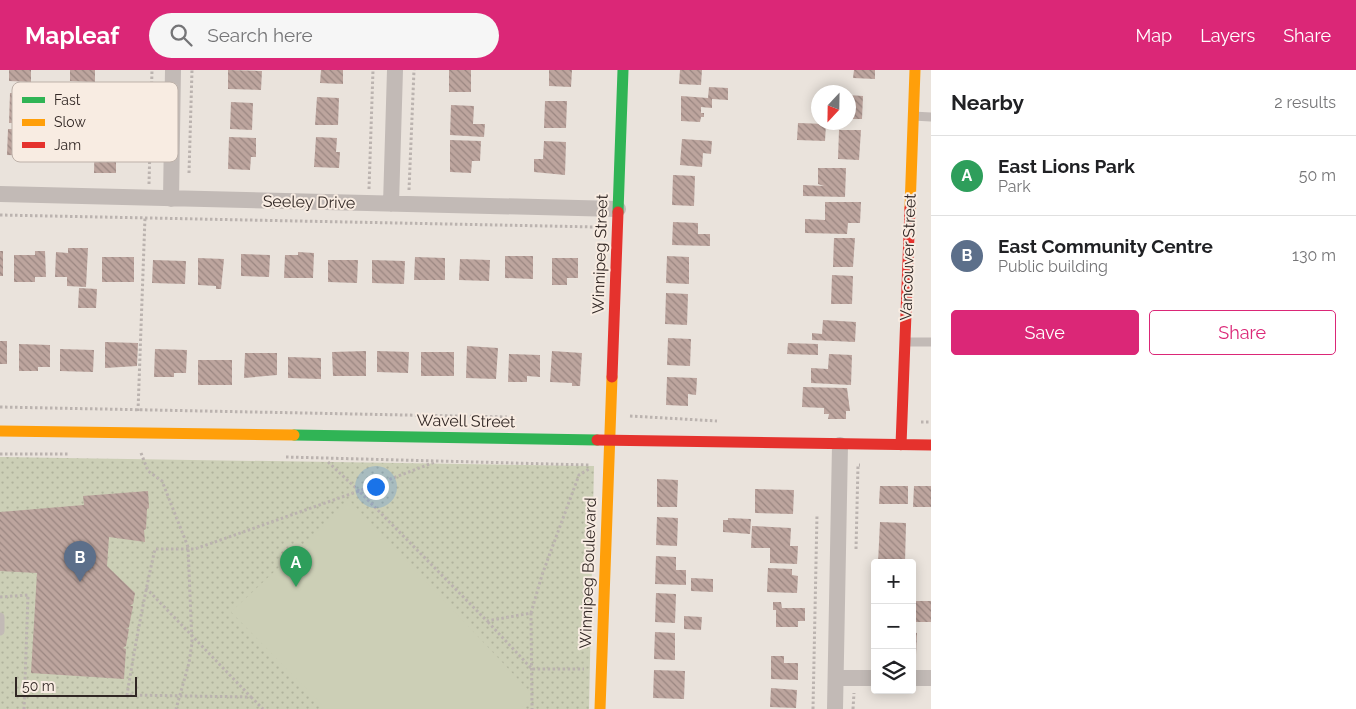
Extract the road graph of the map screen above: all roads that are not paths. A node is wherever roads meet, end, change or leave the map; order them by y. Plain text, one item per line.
1 (395, 70) edge
2 (623, 70) edge
3 (917, 74) edge
4 (913, 116) junction
5 (931, 118) edge
6 (172, 162) edge
7 (0, 194) edge
8 (171, 199) junction
9 (391, 204) junction
10 (618, 208) junction
11 (905, 342) junction
12 (931, 342) edge
13 (0, 432) edge
14 (610, 439) junction
15 (901, 444) junction
16 (840, 445) junction
17 (931, 445) edge
18 (0, 617) edge
19 (0, 631) edge
20 (836, 678) junction
21 (871, 678) edge
22 (916, 678) edge
23 (931, 678) edge
24 (600, 709) edge
25 (835, 709) edge

1 - 9 street
2 - 10 street, Winnipeg Street
3 - 4 street, Vancouver Street
4 - 5 lane
4 - 11 street, Vancouver Street
6 - 8 street
7 - 8 street, Seeley Drive
8 - 9 street, Seeley Drive
9 - 10 street, Seeley Drive
10 - 14 street, Winnipeg Street
11 - 12 lane
11 - 15 street, Vancouver Street
13 - 14 street, Wavell Street
14 - 16 street, Wavell Street
14 - 24 street, Winnipeg Boulevard
15 - 16 street, Wavell Street
15 - 17 street, Wavell Street
16 - 20 street
18 - 19 lane
20 - 21 street
20 - 25 street
22 - 23 street

